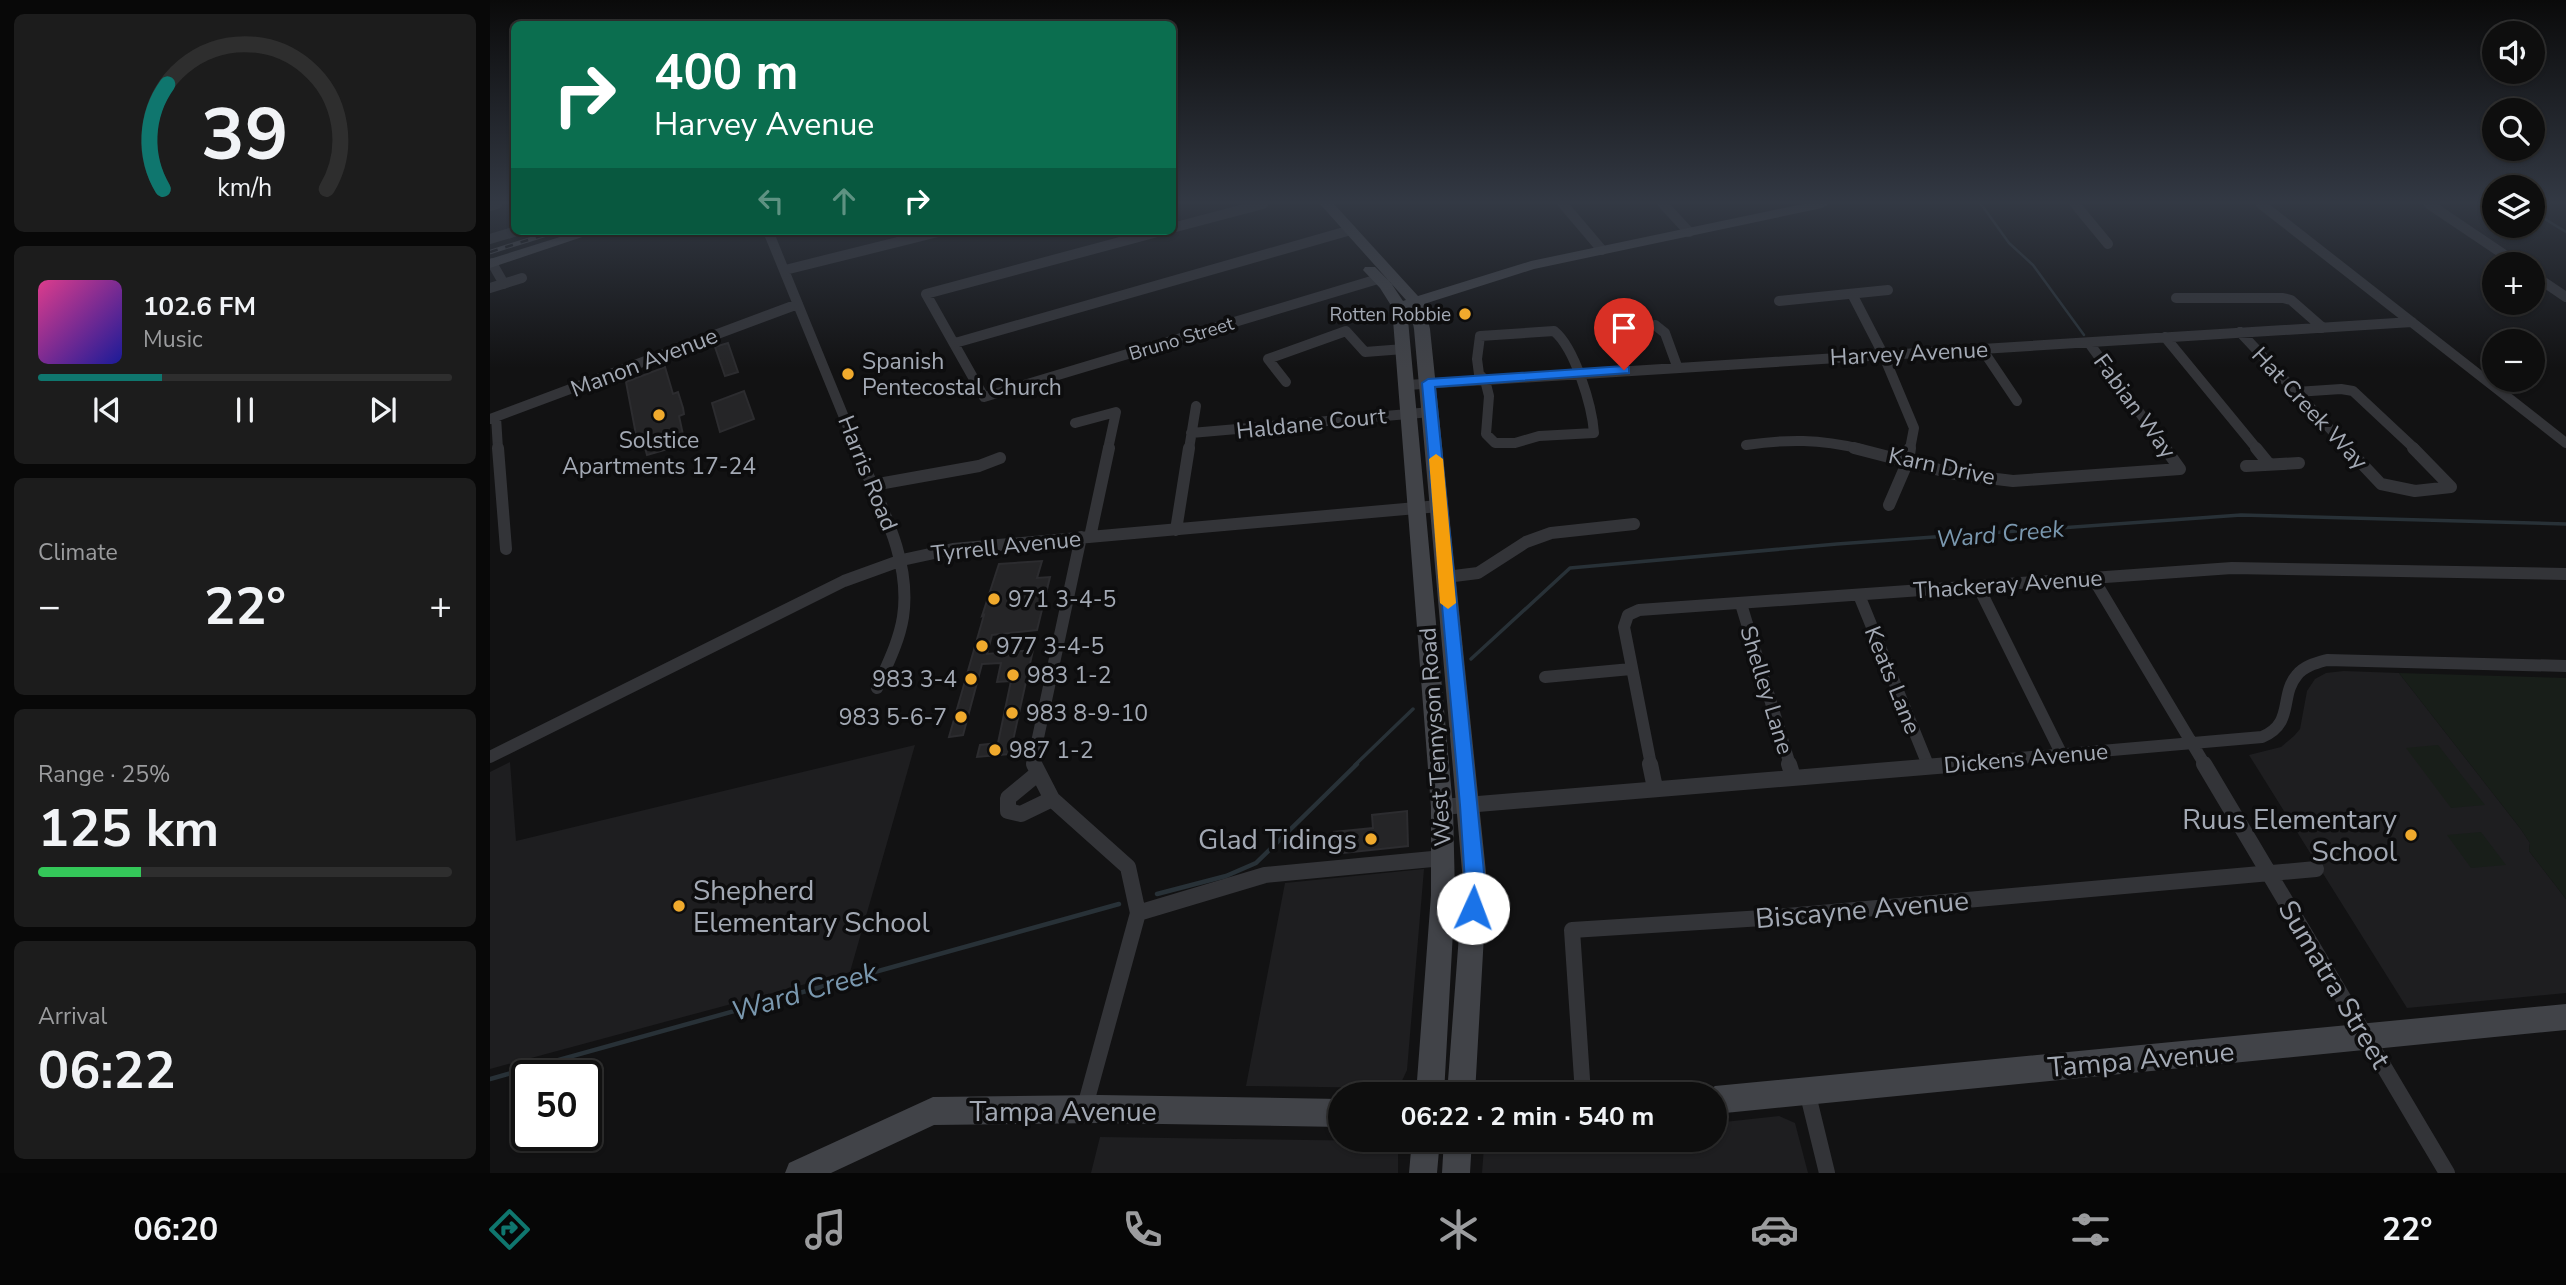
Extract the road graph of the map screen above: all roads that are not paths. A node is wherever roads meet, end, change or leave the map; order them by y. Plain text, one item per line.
1 (780, 259) edge
2 (830, 259) edge
3 (1058, 259) edge
4 (1251, 259) edge
5 (1364, 259) edge
6 (1374, 259) edge
7 (1565, 259) edge
8 (2331, 259) edge
9 (491, 264) edge
10 (785, 270) junction
11 (522, 278) dead end
12 (1378, 279) junction
13 (2545, 283) edge
14 (504, 284) junction
15 (490, 288) edge
16 (1888, 290) dead end
17 (926, 294) joint
18 (1852, 294) junction
19 (2566, 297) edge
20 (2176, 298) dead end
21 (1779, 300) dead end
22 (1416, 303) junction
23 (798, 304) junction
24 (1399, 307) junction
25 (2412, 322) junction
26 (1655, 325) dead end
27 (2323, 328) junction
28 (2240, 332) junction
29 (2165, 337) junction
30 (954, 343) junction
31 (2089, 343) junction
32 (1404, 349) junction
33 (1982, 349) junction
34 (1883, 354) junction
35 (1676, 366) junction
36 (1577, 374) junction
37 (1485, 380) junction
38 (1286, 382) dead end
39 (1428, 383) junction
40 (1407, 384) junction
41 (2296, 392) junction
42 (2017, 401) dead end
43 (1196, 407) dead end
44 (1431, 412) junction
45 (1408, 413) junction
46 (493, 418) edge
47 (1075, 423) dead end
48 (1191, 433) junction
49 (2566, 443) edge
50 (1746, 445) dead end
51 (1000, 457) dead end
52 (1908, 461) junction
53 (2299, 463) dead end
54 (2269, 464) junction
55 (2246, 466) dead end
56 (2180, 469) joint
57 (873, 485) junction
58 (1889, 505) dead end
59 (1439, 506) junction
60 (1417, 509) junction
61 (1634, 524) dead end
62 (1176, 530) junction
63 (1086, 537) junction
64 (506, 549) dead end
65 (902, 560) junction
66 (2566, 574) edge
67 (1446, 577) junction
68 (2093, 578) junction
69 (1978, 586) junction
70 (1859, 594) junction
71 (1741, 604) junction
72 (2566, 666) edge
73 (1631, 669) junction
74 (1545, 677) dead end
75 (877, 688) dead end
76 (2192, 745) junction
77 (2062, 755) junction
78 (490, 757) edge
79 (1928, 766) junction
80 (1037, 774) junction
81 (1793, 777) junction
82 (1655, 788) junction
83 (1052, 799) junction
84 (1469, 805) junction
85 (1442, 807) junction
86 (1443, 858) junction
87 (2316, 869) dead end
88 (2270, 873) junction
89 (1138, 913) junction
90 (2566, 1017) edge
91 (2367, 1037) junction
92 (1431, 1082) edge
93 (1462, 1082) edge
94 (1582, 1082) edge
95 (1807, 1091) junction
96 (1727, 1099) edge
97 (1084, 1110) junction
98 (1328, 1113) edge
99 (1425, 1152) edge
100 (1458, 1152) edge
101 (799, 1173) edge
102 (1423, 1173) edge
103 (1457, 1173) edge
104 (1827, 1173) edge
105 (2447, 1173) edge

1 - 10 street, Harris Road
2 - 10 street
3 - 17 street
4 - 30 street
5 - 12 main road, West Tennyson Road
6 - 22 main road, West Tennyson Road
7 - 22 main road
8 - 25 street
9 - 14 street
10 - 23 street, Harris Road
11 - 14 street
12 - 24 main road, West Tennyson Road
12 - 30 street, Bruno Street
13 - 19 street
14 - 15 street
16 - 18 street
17 - 30 street
18 - 21 street
18 - 34 street
20 - 27 street
22 - 24 main road
22 - 39 main road, West Tennyson Road
23 - 46 street, Manon Avenue
23 - 57 street, Harris Road
24 - 32 main road, West Tennyson Road
25 - 27 street, Harvey Avenue
25 - 49 street
26 - 35 street
27 - 28 street, Harvey Avenue
28 - 29 street, Harvey Avenue
28 - 41 street, Hat Creek Way
29 - 31 street, Harvey Avenue
29 - 54 street
31 - 33 street, Harvey Avenue
31 - 56 street, Fabian Way
32 - 38 street
32 - 40 main road, West Tennyson Road
33 - 34 street, Harvey Avenue
33 - 42 street
34 - 35 street, Harvey Avenue
34 - 52 street
35 - 36 street, Harvey Avenue
36 - 37 street, Harvey Avenue
36 - 37 street
36 - 37 street
37 - 39 street, Harvey Avenue
39 - 40 street, Harvey Avenue
39 - 44 main road, West Tennyson Road
40 - 45 main road, West Tennyson Road
41 - 41 street, Hat Creek Way
43 - 48 street
44 - 45 street, Haldane Court
44 - 59 main road, West Tennyson Road
45 - 48 street, Haldane Court
45 - 60 main road, West Tennyson Road
46 - 64 street
47 - 63 street
48 - 62 street
50 - 52 street, Karn Drive
51 - 57 street
52 - 56 street, Karn Drive
52 - 58 street
53 - 54 street
54 - 55 street
57 - 65 street, Harris Road
59 - 60 street, Tyrrell Avenue
59 - 67 main road, West Tennyson Road
60 - 62 street, Tyrrell Avenue
60 - 85 main road, West Tennyson Road
61 - 67 street
62 - 63 street, Tyrrell Avenue
63 - 65 street, Tyrrell Avenue
63 - 80 street
65 - 75 street
65 - 78 street, Tyrrell Avenue
66 - 68 street, Thackeray Avenue
67 - 84 main road, West Tennyson Road
68 - 69 street, Thackeray Avenue
68 - 76 street, Sumatra Street
69 - 70 street, Thackeray Avenue
69 - 77 street
70 - 71 street, Thackeray Avenue
70 - 79 street, Keats Lane
71 - 73 street, Thackeray Avenue
71 - 81 street, Shelley Lane
72 - 76 street, Dickens Avenue
73 - 74 street
73 - 82 street, Thackeray Avenue
76 - 77 street, Dickens Avenue
76 - 88 street, Sumatra Street
77 - 79 street, Dickens Avenue
79 - 81 street, Dickens Avenue
80 - 83 street
80 - 83 street
81 - 82 street, Dickens Avenue
82 - 84 street, Dickens Avenue
83 - 89 street
84 - 85 street, Dickens Avenue
84 - 93 main road, West Tennyson Road
85 - 86 main road, West Tennyson Road
86 - 89 street
86 - 92 main road, West Tennyson Road
87 - 88 street, Biscayne Avenue
88 - 91 street, Sumatra Street
88 - 94 street, Biscayne Avenue
89 - 97 street
90 - 91 main road, Tampa Avenue
91 - 95 main road, Tampa Avenue
91 - 105 street, Sumatra Street
95 - 96 main road, Tampa Avenue
95 - 104 street
97 - 98 main road, Tampa Avenue
97 - 101 main road, Tampa Avenue
99 - 102 main road
100 - 103 main road

